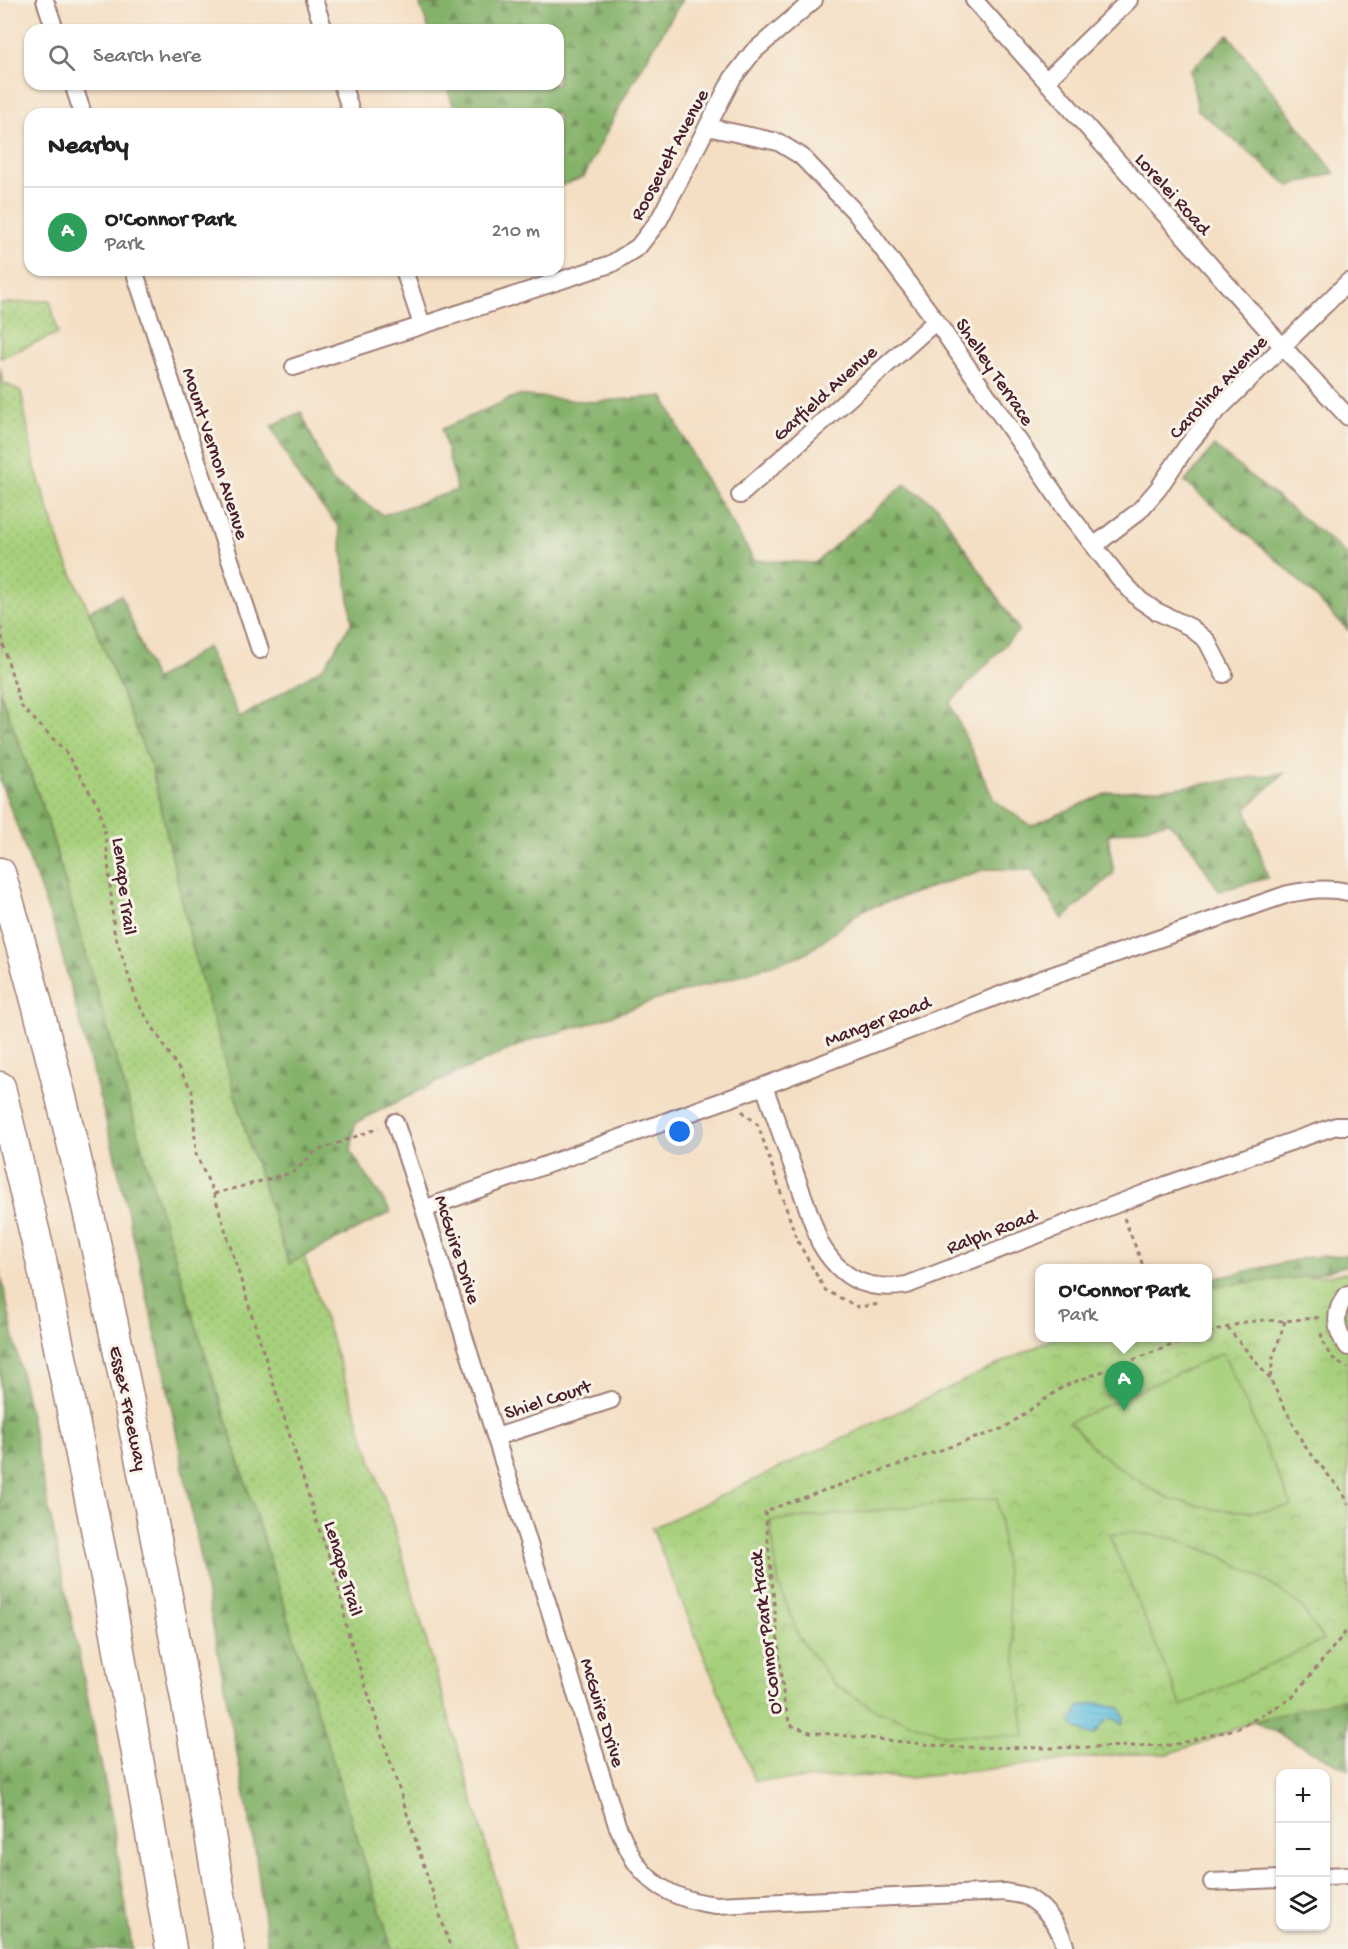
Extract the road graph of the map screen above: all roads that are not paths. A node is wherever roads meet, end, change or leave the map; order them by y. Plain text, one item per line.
1 (45, 0) edge
2 (314, 0) edge
3 (814, 0) edge
4 (974, 0) edge
5 (1129, 0) edge
6 (53, 24) edge
7 (322, 24) edge
8 (1046, 81) junction
9 (75, 90) edge
10 (344, 90) edge
11 (81, 108) edge
12 (350, 108) edge
13 (707, 127) junction
14 (136, 276) edge
15 (406, 276) edge
16 (1348, 282) edge
17 (936, 321) junction
18 (422, 325) junction
19 (1282, 346) junction
20 (294, 368) dead end
21 (1348, 417) edge
22 (740, 495) dead end
23 (1094, 546) junction
24 (260, 650) dead end
25 (1224, 674) dead end
26 (0, 873) edge
27 (1348, 892) edge
28 (764, 1086) junction
29 (0, 1087) edge
30 (395, 1122) road end
31 (1348, 1126) edge
32 (424, 1209) junction
33 (1348, 1294) edge
34 (1348, 1347) edge
35 (611, 1400) dead end
36 (496, 1437) junction
37 (1348, 1875) edge
38 (1330, 1876) edge
39 (1276, 1879) edge
40 (1212, 1882) dead end
41 (171, 1949) edge
42 (229, 1949) edge
43 (1065, 1949) edge

1 - 6 street
2 - 7 street
3 - 13 street, Roosevelt Avenue
4 - 8 street
5 - 8 street
8 - 19 street, Lorelei Road
9 - 11 street
10 - 12 street
13 - 17 street, Shelley Terrace
13 - 18 street, Roosevelt Avenue
14 - 24 street, Mount Vernon Avenue
15 - 18 street
16 - 19 street, Carolina Avenue
17 - 22 street, Garfield Avenue
17 - 23 street, Shelley Terrace
18 - 20 street, Roosevelt Avenue
19 - 21 street, Lorelei Road
19 - 23 street, Carolina Avenue
23 - 25 street, Shelley Terrace
26 - 42 highway, Essex Freeway
27 - 28 street, Manger Road
28 - 31 street, Ralph Road
28 - 32 street, Manger Road
29 - 41 highway
30 - 32 street, McGuire Drive
32 - 36 street, McGuire Drive
33 - 34 street
35 - 36 street, Shiel Court
36 - 43 street, McGuire Drive
37 - 38 street
39 - 40 street

